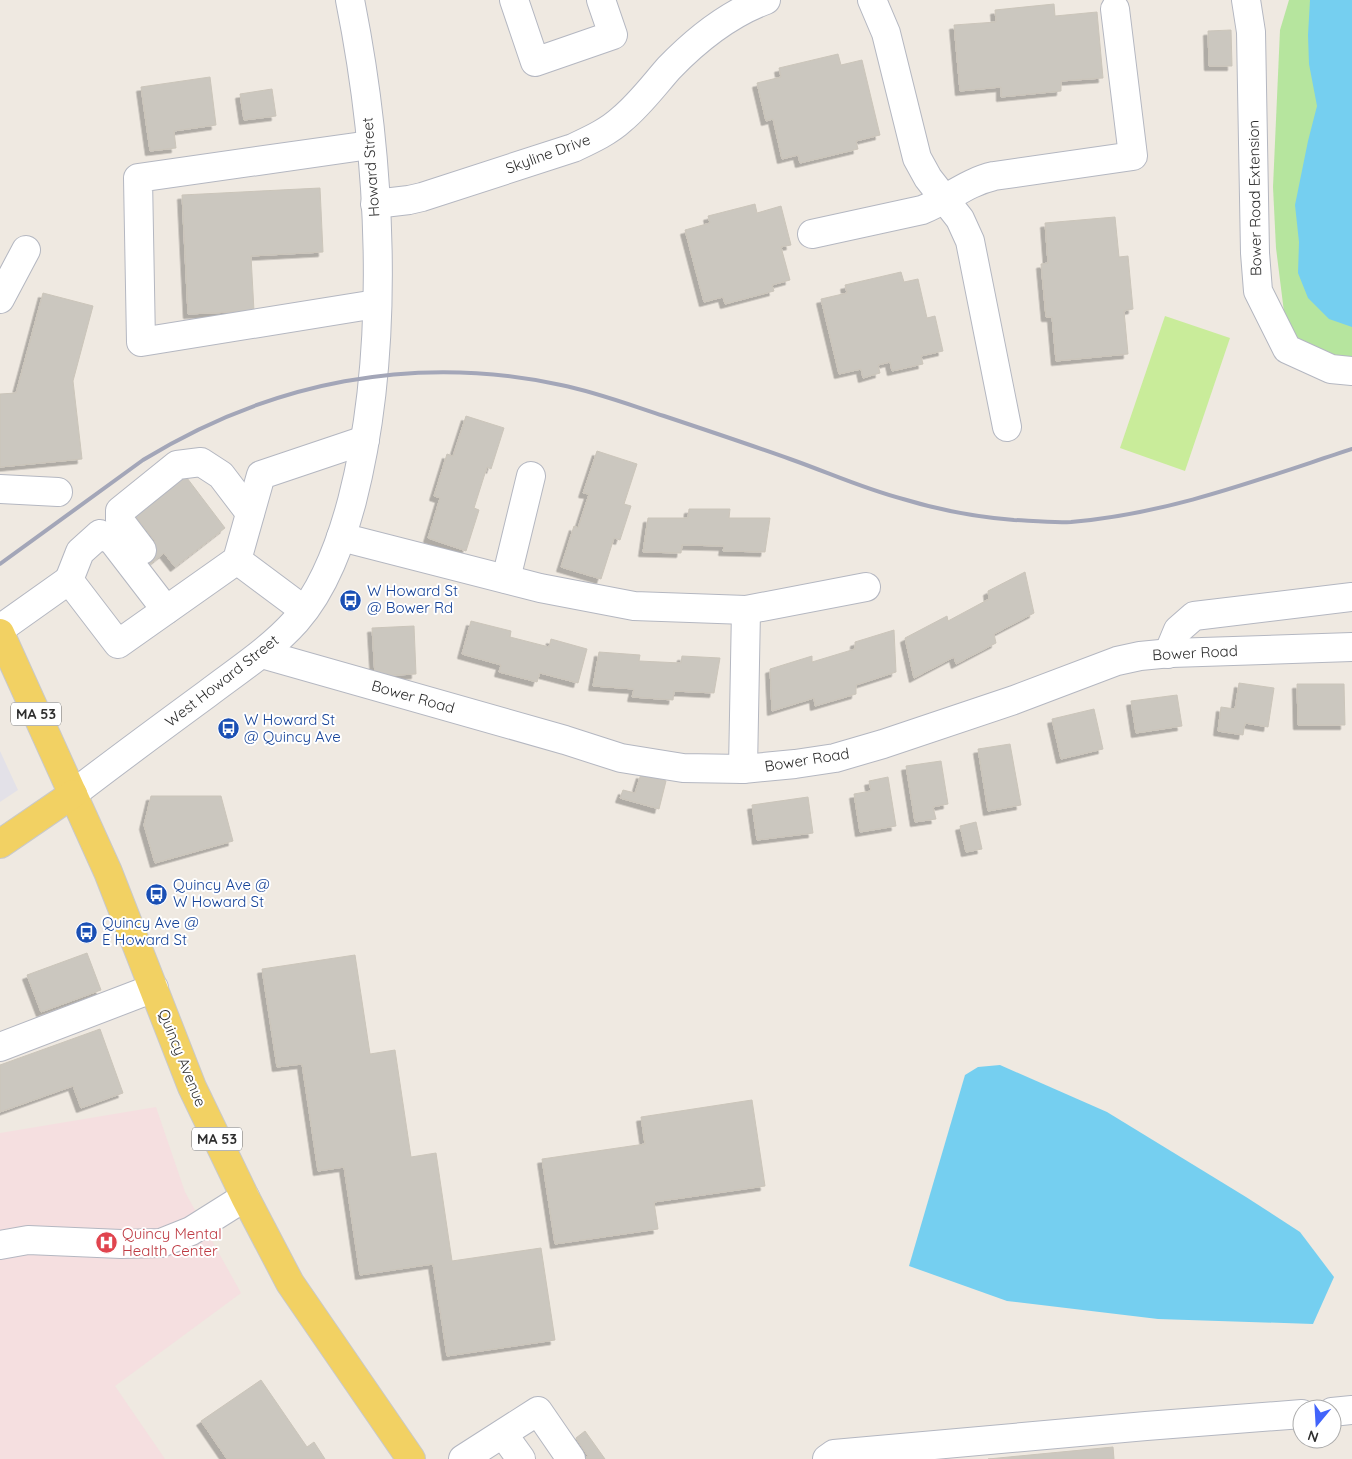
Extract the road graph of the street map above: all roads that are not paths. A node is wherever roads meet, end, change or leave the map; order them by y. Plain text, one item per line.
1 (350, 0) edge
2 (514, 0) edge
3 (601, 0) edge
4 (766, 0) edge
5 (872, 0) edge
6 (1246, 0) edge
7 (1116, 9) dead end
8 (370, 145) junction
9 (944, 199) junction
10 (375, 204) junction
11 (812, 234) dead end
12 (26, 250) dead end
13 (0, 299) edge
14 (376, 304) junction
15 (375, 336) joint
16 (1352, 371) edge
17 (1007, 427) dead end
18 (365, 440) junction
19 (532, 476) dead end
20 (0, 489) edge
21 (58, 492) dead end
22 (250, 513) junction
23 (341, 537) junction
24 (133, 546) junction
25 (237, 560) junction
26 (506, 579) junction
27 (69, 580) junction
28 (866, 587) dead end
29 (1352, 597) edge
30 (172, 605) junction
31 (304, 610) junction
32 (746, 610) junction
33 (0, 631) edge
34 (1352, 647) edge
35 (262, 654) junction
36 (1168, 654) junction
37 (743, 769) junction
38 (73, 794) junction
39 (0, 844) edge
40 (154, 988) junction
41 (0, 1047) edge
42 (245, 1197) junction
43 (0, 1245) edge
44 (1292, 1415) edge
45 (503, 1434) junction
46 (470, 1457) edge
47 (412, 1459) edge
48 (521, 1459) edge
49 (571, 1459) edge
50 (827, 1459) edge

1 - 8 street, Howard Street
2 - 3 street
4 - 10 street, Skyline Drive
5 - 9 street
6 - 16 street, Bower Road Extension
7 - 9 street
8 - 10 street, Howard Street
8 - 14 street
9 - 11 street
9 - 17 street
10 - 14 street, Howard Street
12 - 13 street
14 - 15 street, Howard Street
15 - 18 street, West Howard Street
18 - 22 street
18 - 23 street, West Howard Street
19 - 26 street
20 - 21 street
22 - 24 street
22 - 25 street
23 - 26 street
23 - 31 street, West Howard Street
24 - 27 street
24 - 30 street
24 - 30 street
25 - 30 street
25 - 31 street
26 - 32 street
27 - 30 street
27 - 33 street
28 - 32 street
29 - 36 street
31 - 35 street, West Howard Street
32 - 37 street
33 - 38 main road, Quincy Avenue / MA 53
34 - 36 street, Bower Road
35 - 37 street, Bower Road
35 - 38 street, West Howard Street
36 - 37 street, Bower Road
38 - 39 main road
38 - 40 main road, Quincy Avenue / MA 53
40 - 41 street
40 - 42 main road, Quincy Avenue / MA 53
42 - 43 street
42 - 47 main road, Quincy Avenue / MA 53
44 - 50 street
45 - 46 street
45 - 48 street
45 - 49 street

